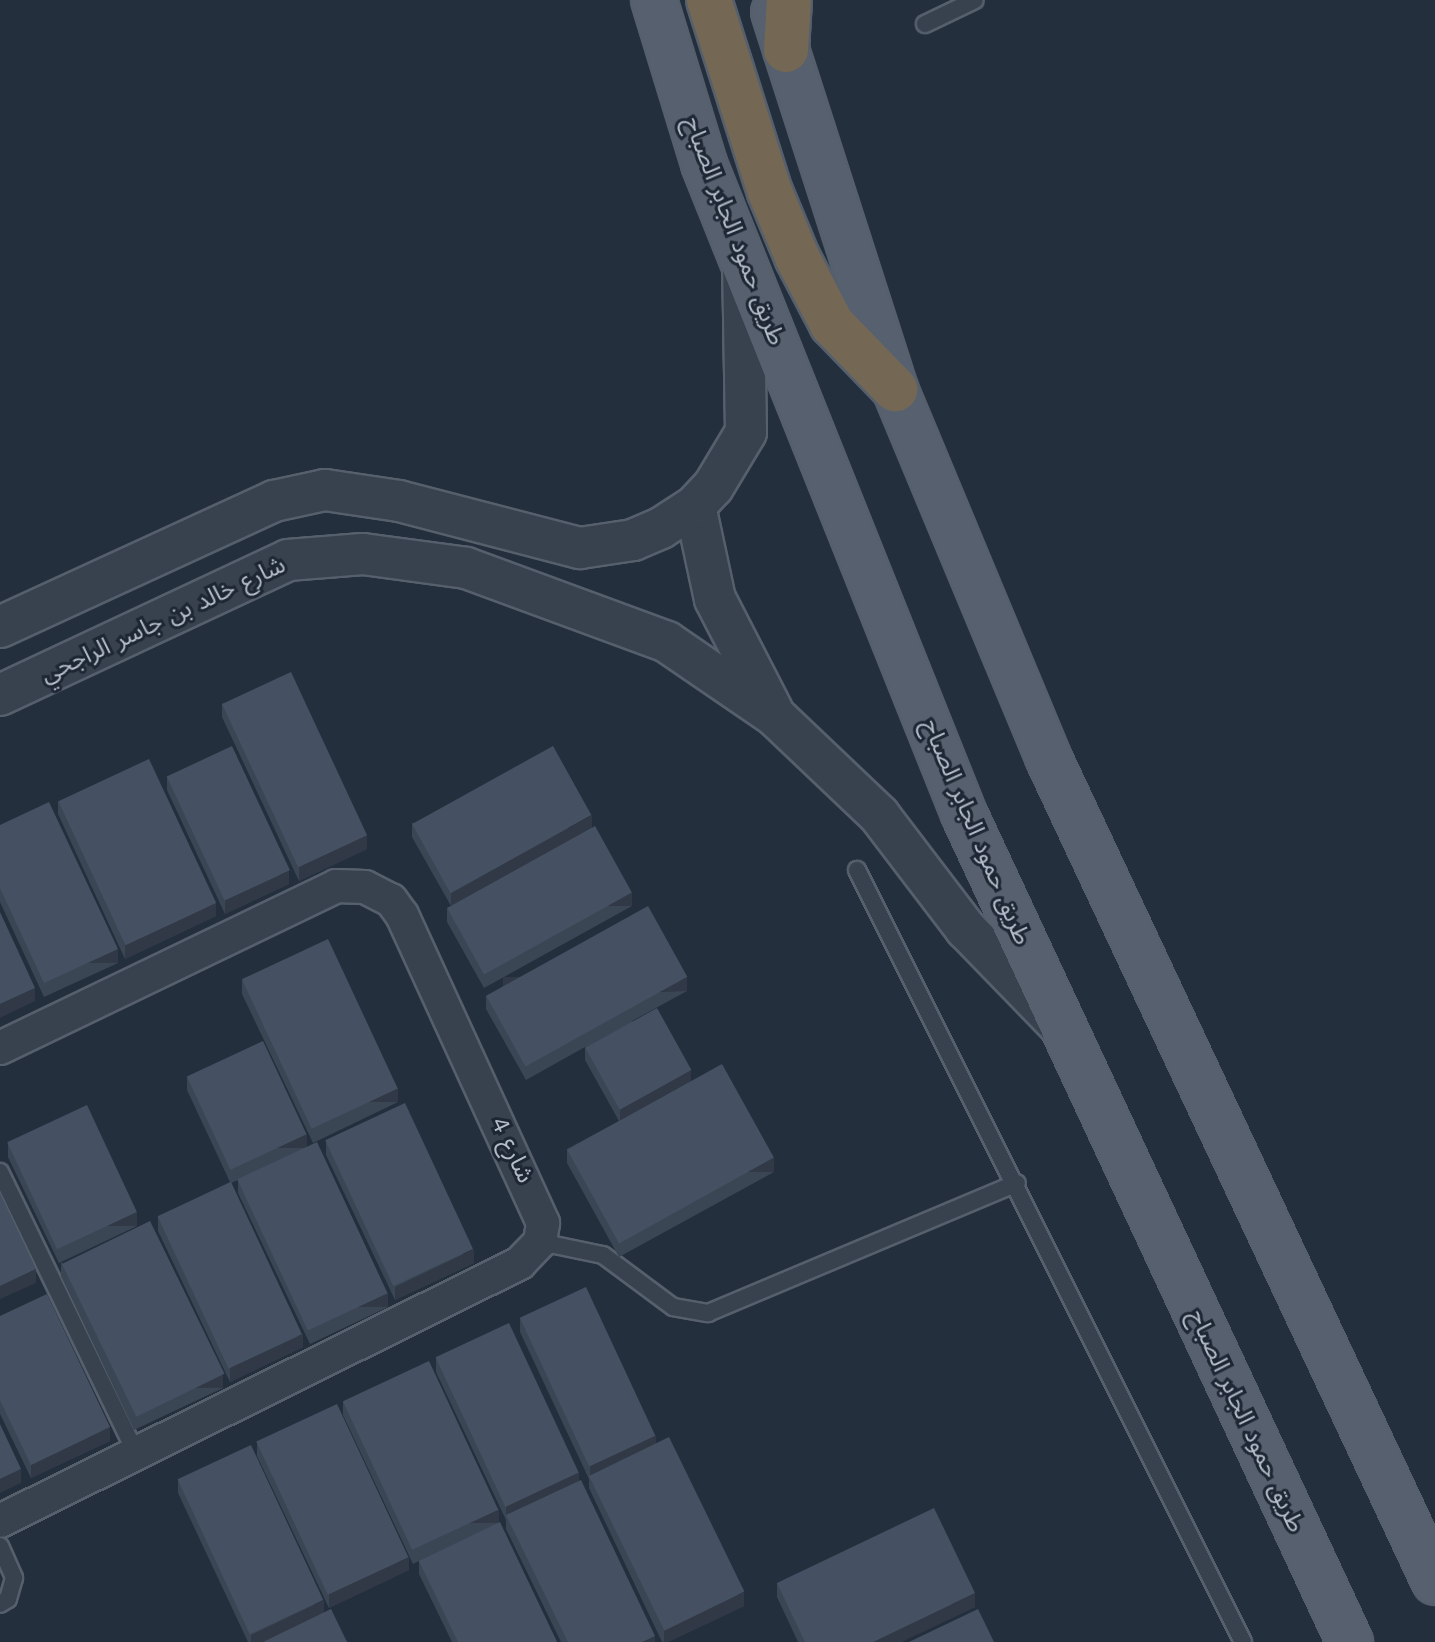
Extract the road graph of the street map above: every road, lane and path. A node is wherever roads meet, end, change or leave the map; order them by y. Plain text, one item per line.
1 (654, 0) edge
2 (709, 0) edge
3 (770, 0) edge
4 (789, 0) edge
5 (975, 0) edge
6 (925, 24) dead end
7 (786, 50) junction
8 (743, 261) junction
9 (895, 389) junction
10 (695, 506) junction
11 (13, 621) edge
12 (38, 677) junction
13 (0, 695) edge
14 (775, 716) junction
15 (857, 870) dead end
16 (1064, 1031) junction
17 (0, 1048) edge
18 (0, 1172) edge
19 (1017, 1183) junction
20 (540, 1242) junction
21 (136, 1453) junction
22 (0, 1521) edge
23 (0, 1546) edge
24 (1435, 1582) edge
25 (0, 1604) edge
26 (1243, 1642) edge
27 (1350, 1642) edge

1 - 8 main road, طريق حمود الجابر الصباح
2 - 9 highway
3 - 7 main road
4 - 7 highway
5 - 6 lane
7 - 9 main road
8 - 10 street
8 - 16 main road, طريق حمود الجابر الصباح
9 - 24 main road
10 - 11 street
10 - 14 street
11 - 12 street
12 - 13 street, شارع خالد بن جاسر الراجحي
12 - 14 street, شارع خالد بن جاسر الراجحي
14 - 16 street, شارع خالد بن جاسر الراجحي
15 - 19 lane
16 - 27 main road, طريق حمود الجابر الصباح
17 - 20 street, شارع 4
18 - 21 lane
19 - 20 lane
19 - 26 lane
20 - 21 street
21 - 22 street
23 - 25 lane

